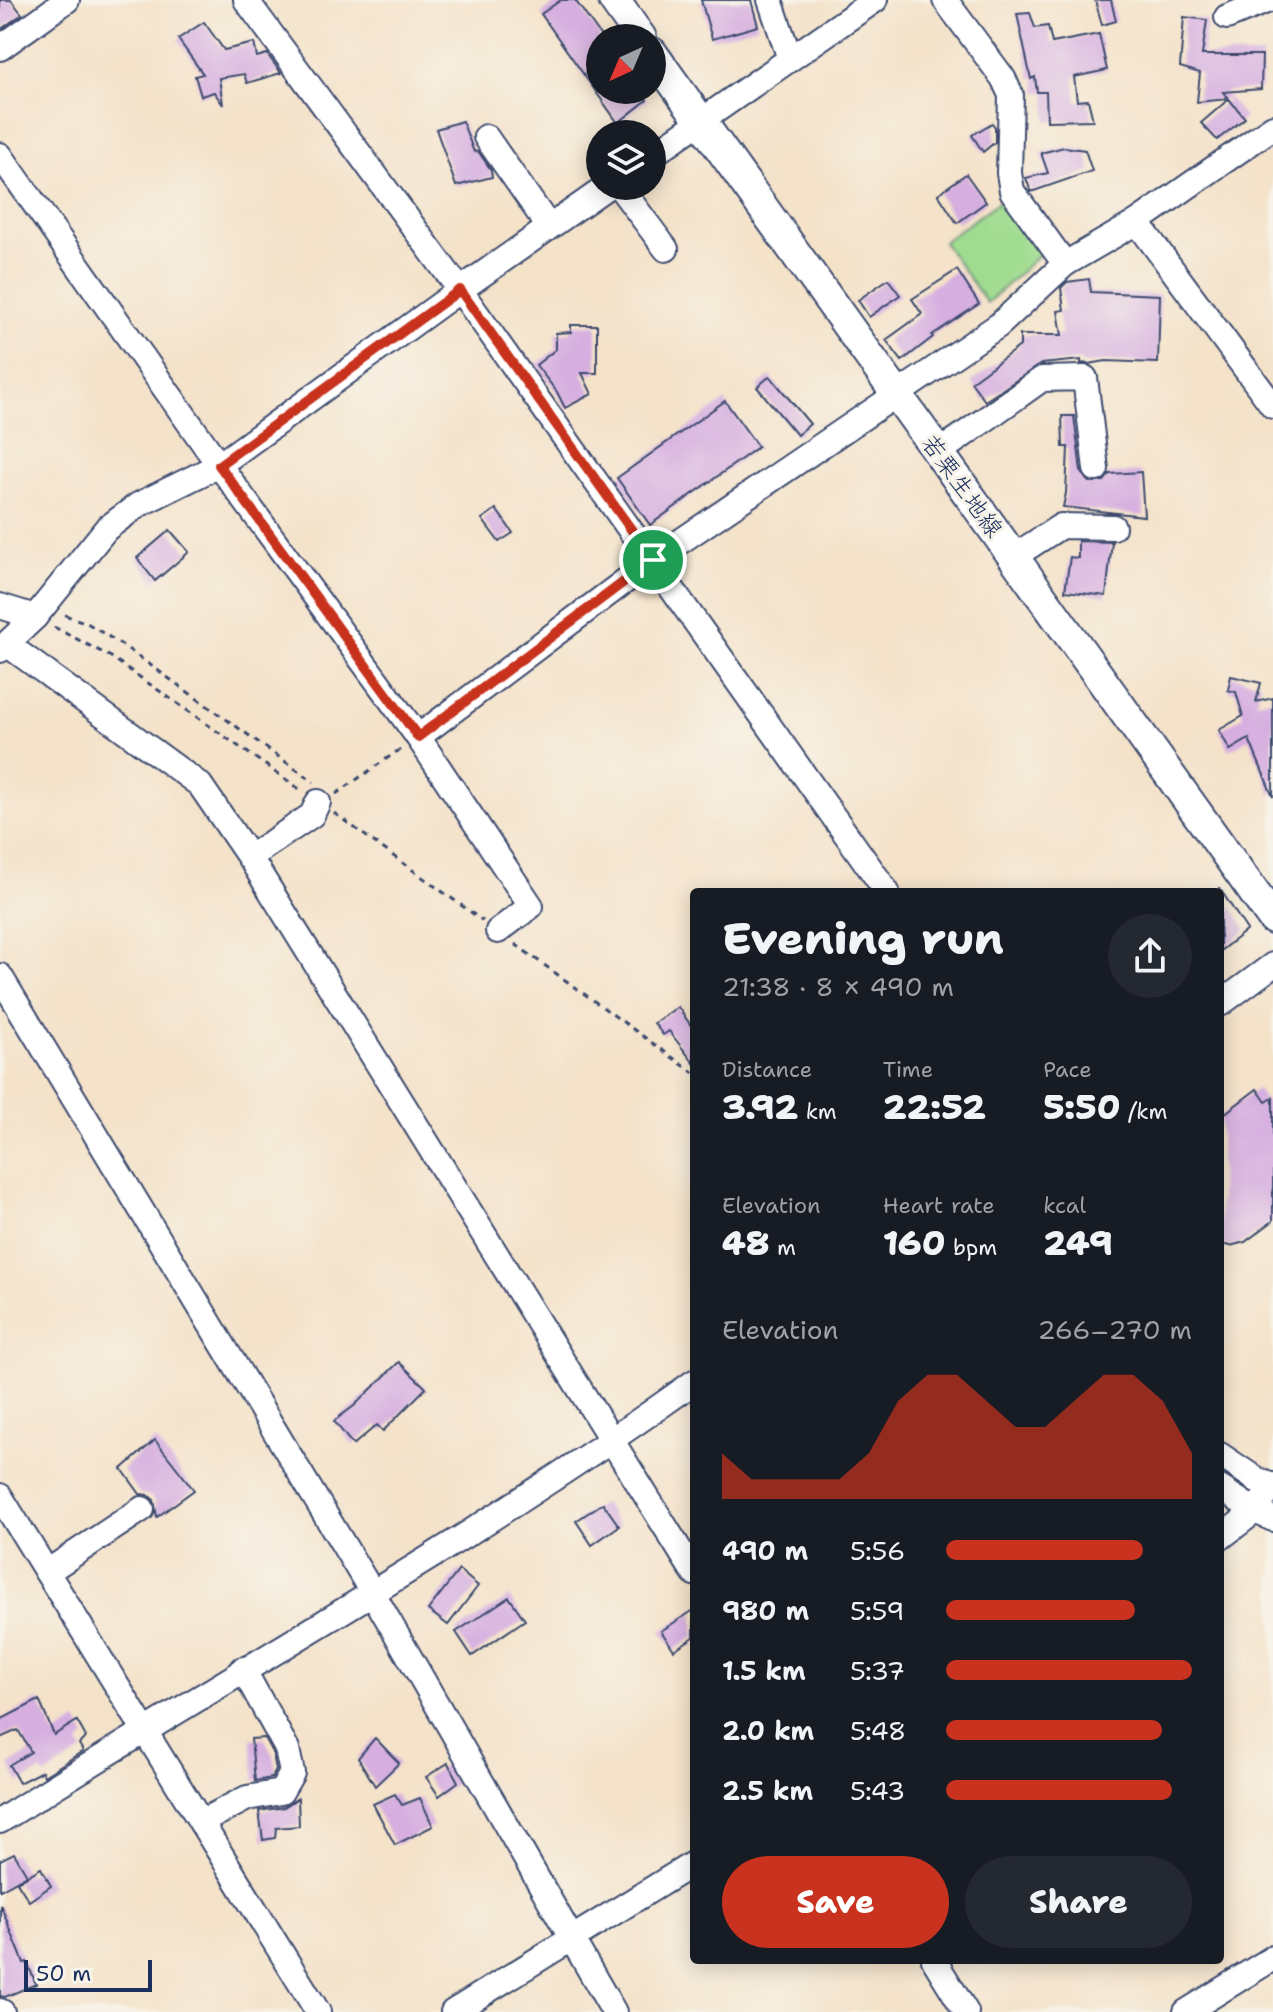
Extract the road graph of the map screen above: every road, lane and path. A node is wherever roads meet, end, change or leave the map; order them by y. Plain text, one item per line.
1 (67, 0) edge
2 (246, 0) edge
3 (614, 0) edge
4 (770, 0) edge
5 (875, 0) edge
6 (945, 0) edge
7 (1269, 0) edge
8 (1227, 17) dead end
9 (631, 24) edge
10 (0, 48) edge
11 (790, 59) junction
12 (666, 72) edge
13 (701, 121) junction
14 (1273, 127) edge
15 (486, 137) dead end
16 (666, 145) edge
17 (0, 155) edge
18 (588, 200) edge
19 (629, 200) edge
20 (1137, 222) junction
21 (549, 227) junction
22 (666, 249) dead end
23 (1065, 264) junction
24 (460, 290) junction
25 (896, 394) junction
26 (1273, 406) edge
27 (938, 453) junction
28 (219, 465) junction
29 (1096, 469) dead end
30 (1113, 527) dead end
31 (1013, 557) junction
32 (653, 560) junction
33 (0, 606) edge
34 (39, 612) junction
35 (4, 647) edge
36 (418, 737) junction
37 (324, 795) junction
38 (250, 857) junction
39 (884, 888) edge
40 (1273, 919) edge
41 (498, 931) junction
42 (1273, 965) edge
43 (0, 976) edge
44 (1224, 1001) edge
45 (690, 1070) edge
46 (690, 1385) edge
47 (612, 1442) junction
48 (1224, 1458) edge
49 (1273, 1486) edge
50 (1224, 1490) edge
51 (0, 1496) edge
52 (142, 1509) dead end
53 (1264, 1515) edge
54 (1224, 1536) edge
55 (690, 1562) edge
56 (47, 1572) junction
57 (372, 1592) junction
58 (243, 1669) junction
59 (144, 1729) junction
60 (0, 1821) edge
61 (201, 1822) junction
62 (690, 1865) edge
63 (571, 1937) junction
64 (1273, 1958) edge
65 (936, 1964) edge
66 (318, 2012) edge
67 (453, 2012) edge
68 (614, 2012) edge
69 (966, 2012) edge
70 (1186, 2012) edge

1 - 10 street
2 - 24 street
3 - 9 main road
4 - 11 street
5 - 11 street
6 - 23 street
7 - 8 street
11 - 13 street
12 - 13 main road, 若栗生地線
13 - 16 street
13 - 25 main road, 若栗生地線
14 - 20 street
15 - 21 street
17 - 28 street
18 - 21 street
19 - 22 street
20 - 23 street
20 - 26 street
21 - 24 street
23 - 25 street
24 - 28 street
24 - 32 street
25 - 27 main road, 若栗生地線
25 - 32 street
27 - 29 street
27 - 31 main road, 若栗生地線
28 - 34 street
28 - 36 street
30 - 31 street
31 - 40 main road, 若栗生地線
32 - 36 street
32 - 39 street
33 - 34 street
34 - 35 street
34 - 37 path
34 - 37 path
35 - 38 street
36 - 37 path
36 - 41 street
37 - 38 street
37 - 41 path
38 - 47 street
41 - 45 path
42 - 44 street
43 - 57 street
46 - 47 street
47 - 55 street
47 - 57 street
48 - 49 street
49 - 53 street
50 - 53 street
51 - 56 street
52 - 56 street
53 - 54 street
56 - 59 street
57 - 58 street
57 - 63 street
58 - 59 street
58 - 61 street
59 - 60 street
59 - 61 street
61 - 66 street
62 - 63 street
63 - 67 street
63 - 68 street
64 - 70 street
65 - 69 street

